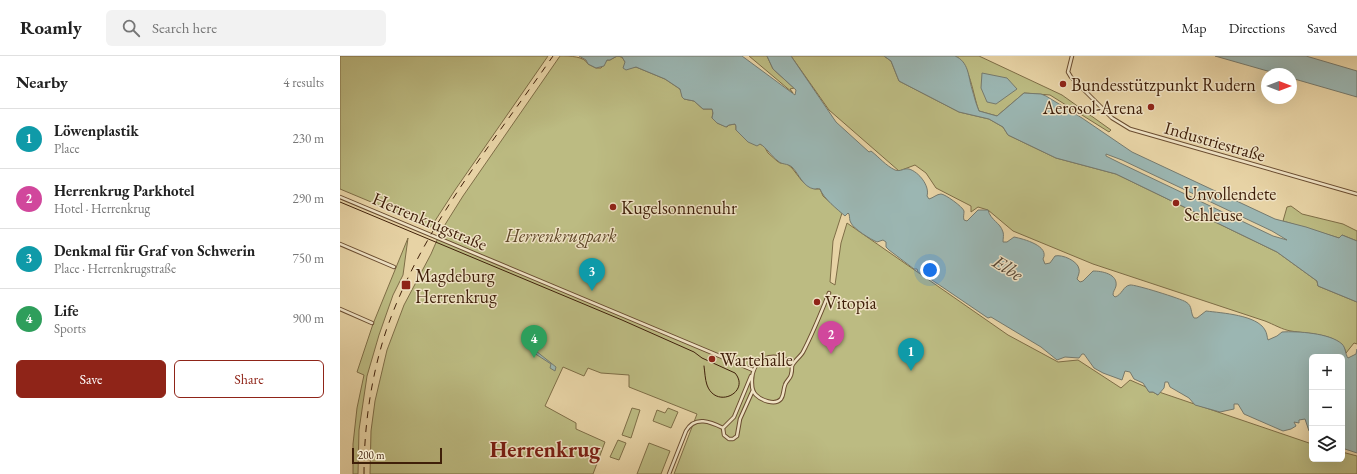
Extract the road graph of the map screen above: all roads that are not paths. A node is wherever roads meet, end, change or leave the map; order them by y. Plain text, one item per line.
1 (1072, 56) edge
2 (1357, 194) edge
3 (340, 197) edge
4 (340, 244) edge
5 (394, 267) dead end
6 (829, 293) dead end
7 (340, 309) edge
8 (372, 322) dead end
9 (792, 364) junction
10 (753, 370) junction
11 (752, 375) junction
12 (753, 390) junction
13 (724, 428) junction
14 (669, 474) edge

1 - 2 street, Industriestraße
3 - 10 street, Herrenkrugstraße
4 - 5 street
6 - 9 street
7 - 8 street
9 - 10 street
9 - 12 street
10 - 11 street
11 - 12 street
11 - 13 street
12 - 13 street
13 - 14 street

